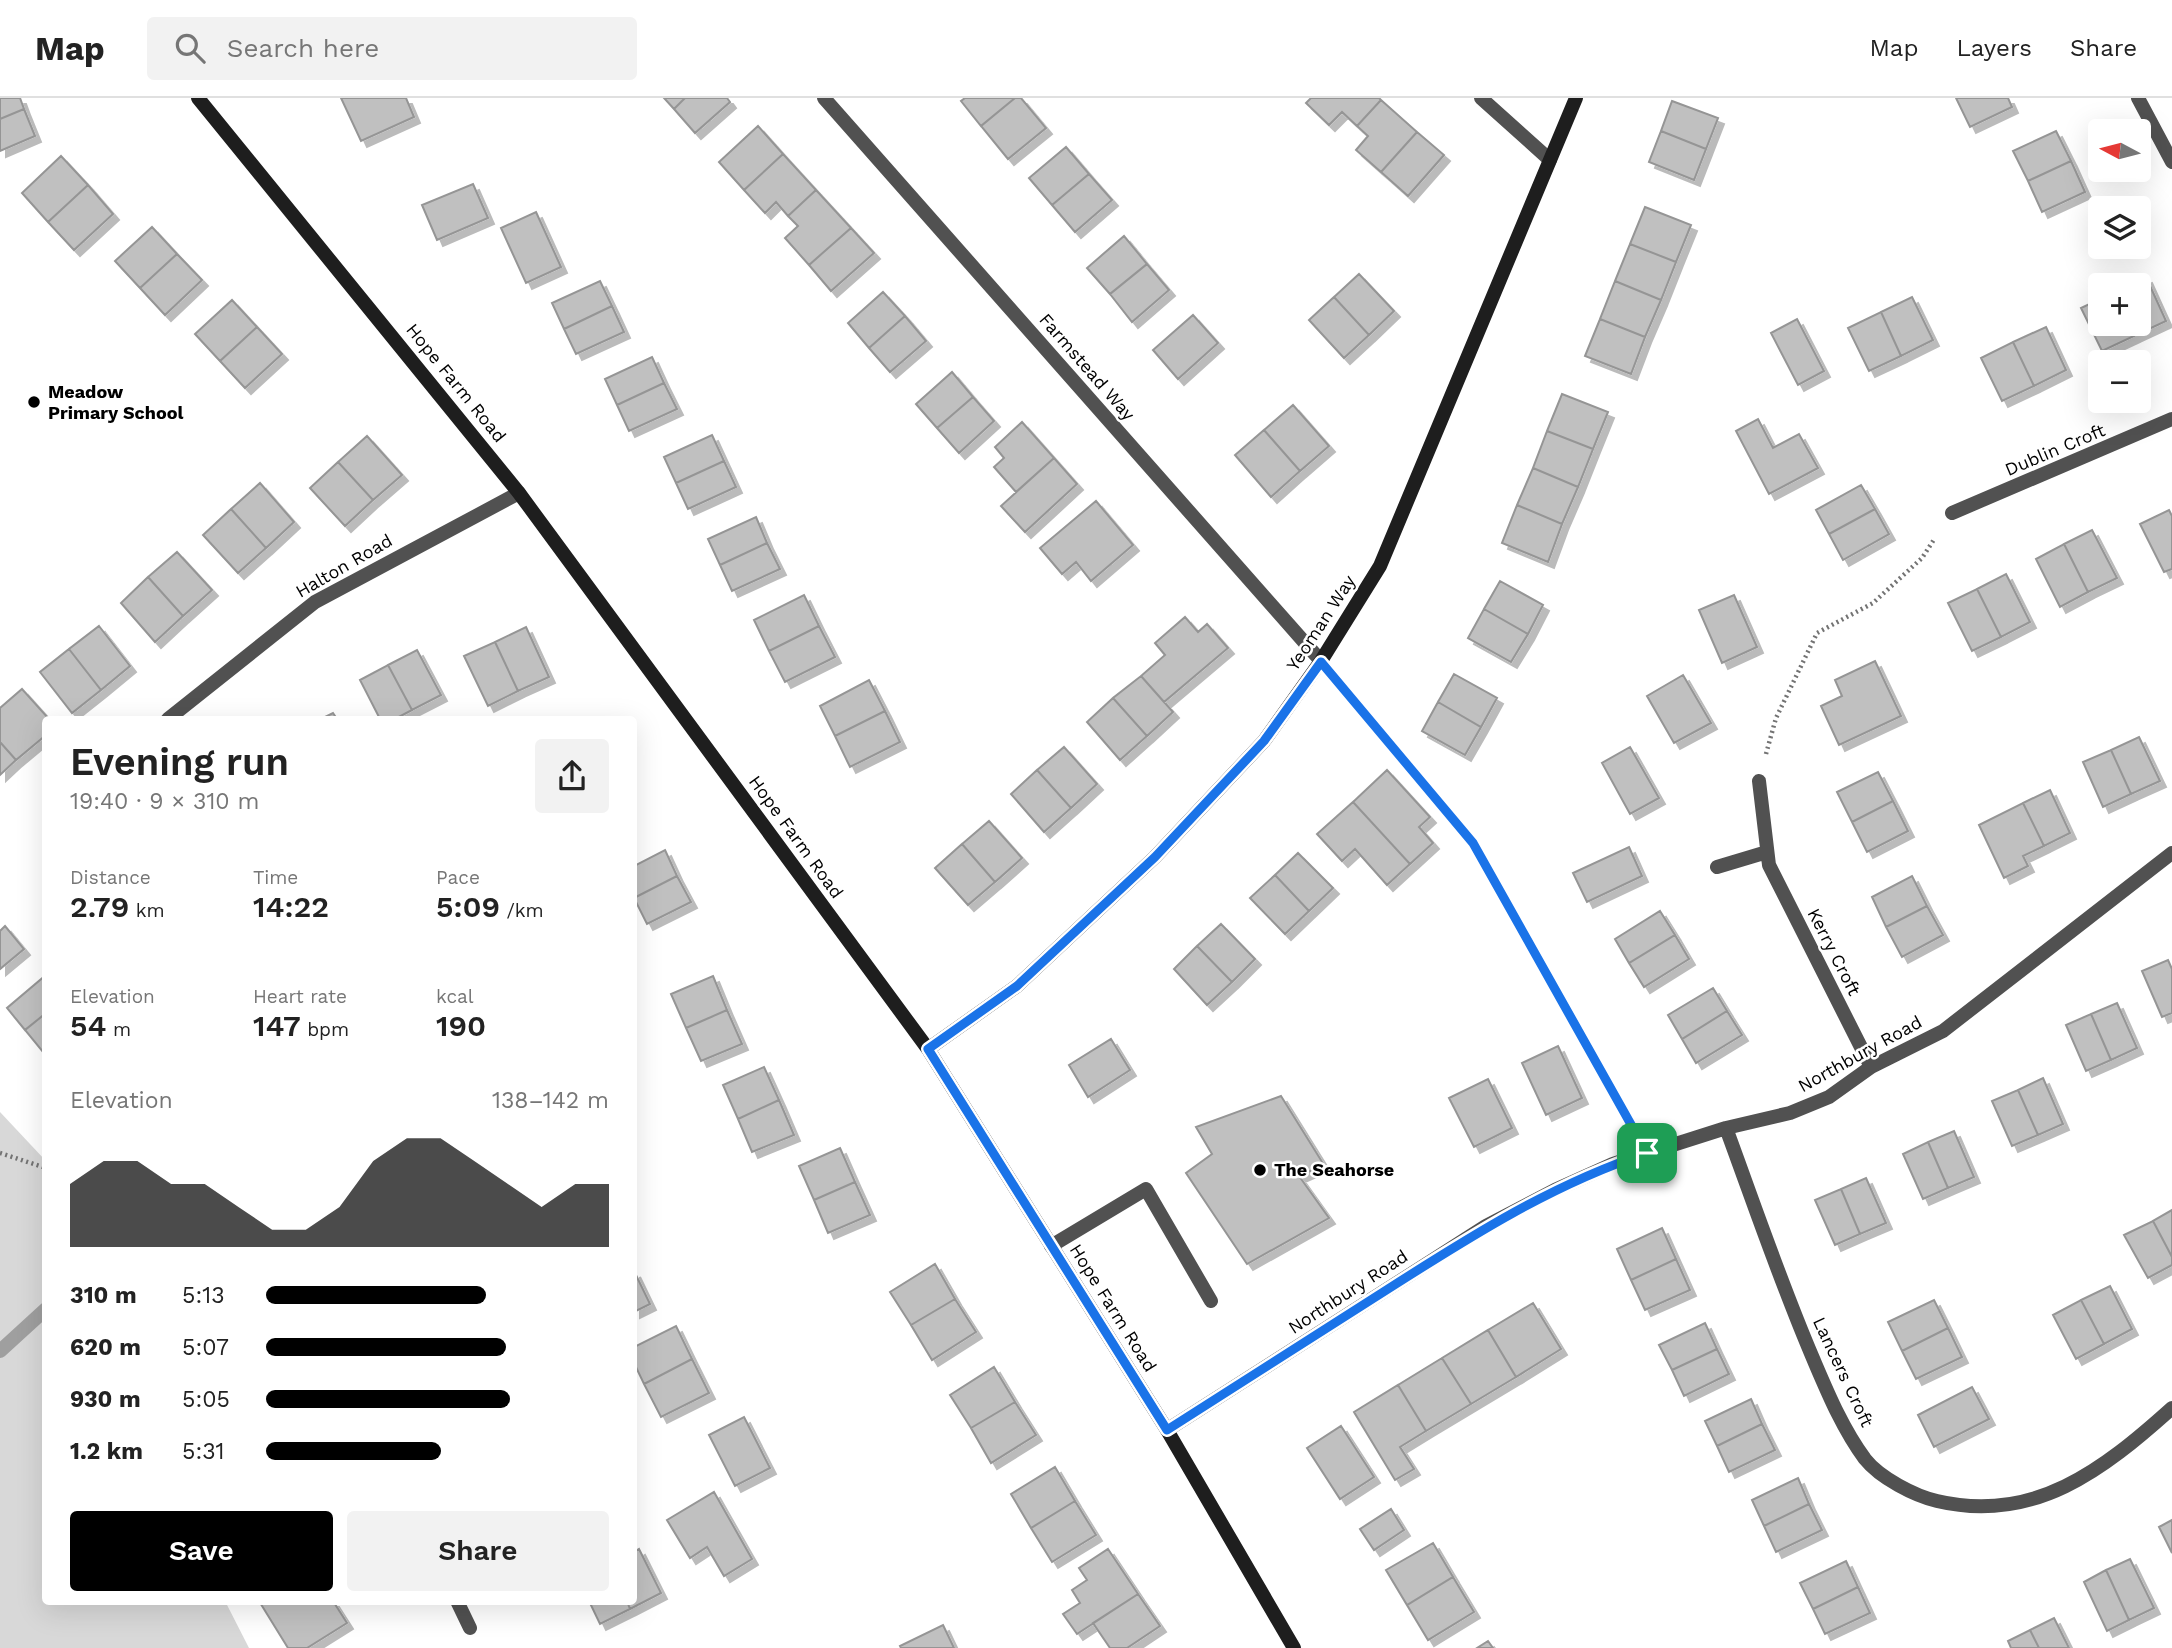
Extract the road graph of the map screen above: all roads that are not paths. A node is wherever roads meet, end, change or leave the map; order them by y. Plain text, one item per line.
1 (198, 98) edge
2 (824, 98) edge
3 (1481, 98) edge
4 (1576, 98) edge
5 (2138, 98) edge
6 (1550, 160) junction
7 (2172, 162) edge
8 (2172, 419) edge
9 (519, 493) junction
10 (1952, 513) road end
11 (1321, 662) junction
12 (172, 716) edge
13 (1759, 781) road end
14 (1767, 852) junction
15 (2172, 853) edge
16 (1717, 867) dead end
17 (928, 1049) junction
18 (1871, 1067) junction
19 (1726, 1128) junction
20 (1051, 1246) junction
21 (1211, 1301) dead end
22 (2172, 1408) edge
23 (1167, 1430) junction
24 (459, 1605) edge
25 (470, 1628) dead end
26 (1291, 1647) edge

1 - 9 street, Hope Farm Road
2 - 11 street, Farmstead Way
3 - 6 street
4 - 6 street, Yeoman Way
5 - 7 street
6 - 11 street, Yeoman Way
8 - 10 street, Dublin Croft
9 - 12 street, Halton Road
9 - 17 street, Hope Farm Road
11 - 17 street, Yeoman Way
13 - 14 street, Kerry Croft
14 - 16 street
14 - 18 street, Kerry Croft
15 - 18 street, Northbury Road
17 - 20 street, Hope Farm Road
18 - 19 street, Northbury Road
19 - 22 street, Lancers Croft
19 - 23 street, Northbury Road
20 - 21 street
20 - 23 street, Hope Farm Road
23 - 26 street, Hope Farm Road
24 - 25 street

